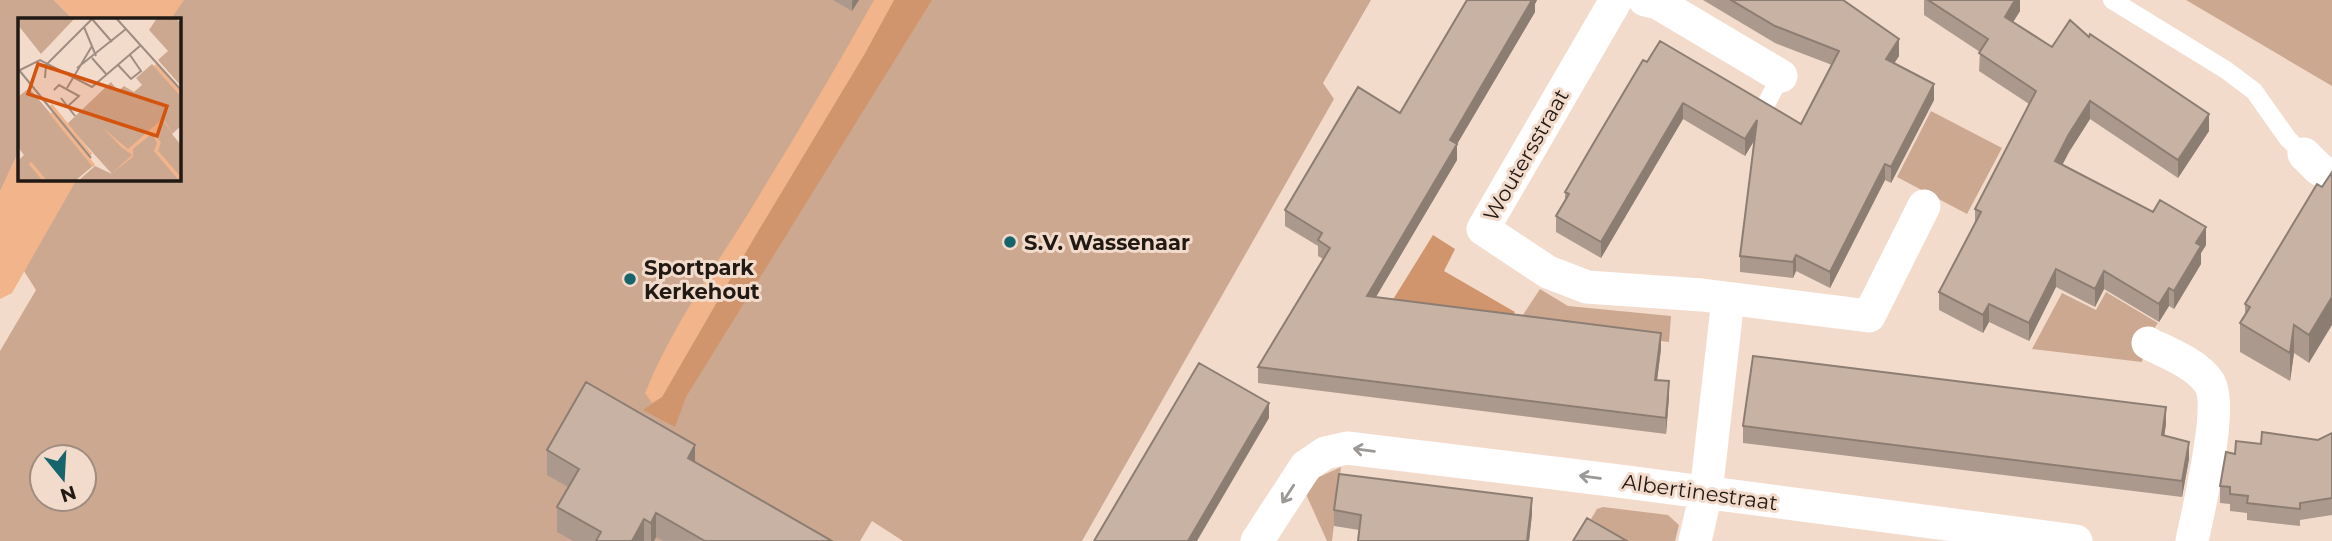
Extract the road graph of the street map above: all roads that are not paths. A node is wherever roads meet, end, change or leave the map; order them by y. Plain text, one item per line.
1 (1616, 0) edge
2 (1645, 0) edge
3 (2112, 0) edge
4 (1774, 90) dead end
5 (2304, 154) joint
6 (2332, 176) edge
7 (1924, 205) dead end
8 (1728, 299) junction
9 (2148, 343) dead end
10 (1706, 493) junction
11 (1256, 541) edge
12 (1695, 541) edge
13 (2076, 541) edge
14 (2192, 541) edge

1 - 8 street, Woutersstraat
2 - 4 street
3 - 5 lane
5 - 6 street
7 - 8 street, Woutersstraat
8 - 10 street
9 - 14 street
10 -> 11 street, Albertinestraat
10 - 12 street
10 - 13 street, Albertinestraat

